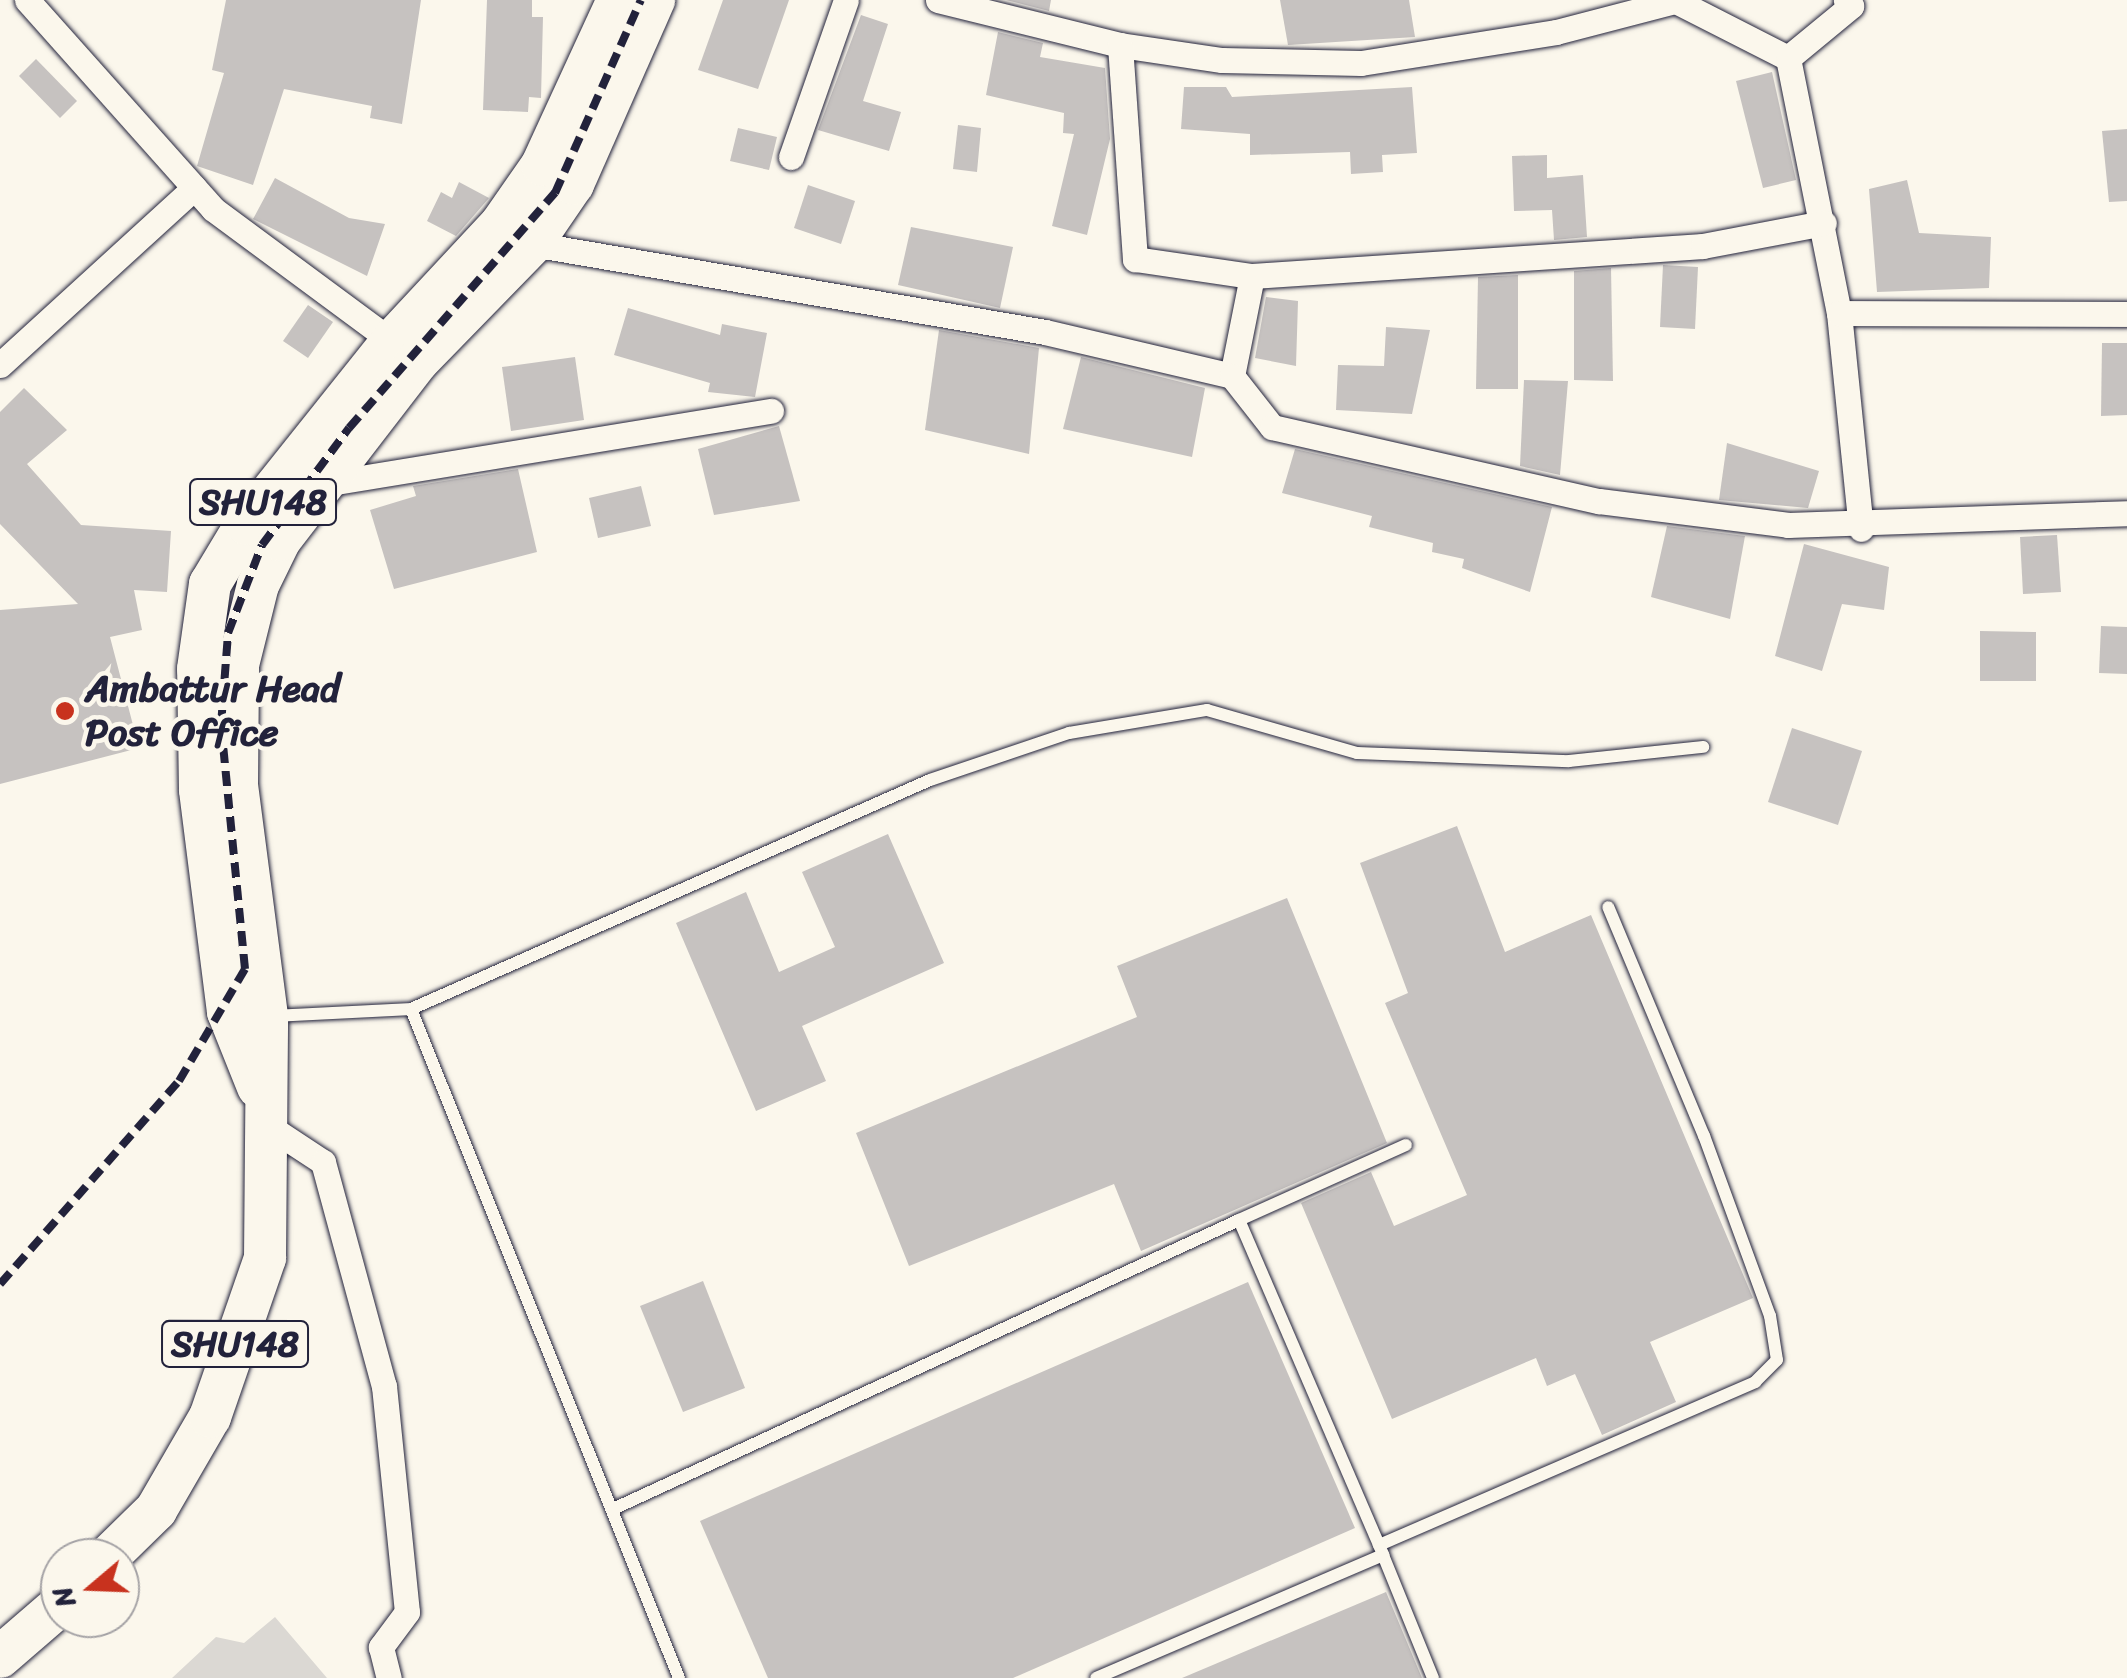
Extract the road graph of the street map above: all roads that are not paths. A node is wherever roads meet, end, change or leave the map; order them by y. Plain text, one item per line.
1 (27, 0) edge
2 (618, 0) edge
3 (654, 0) edge
4 (846, 0) edge
5 (938, 0) edge
6 (1674, 0) edge
7 (1846, 0) edge
8 (1120, 45) junction
9 (1788, 58) junction
10 (790, 157) dead end
11 (194, 188) junction
12 (1824, 223) junction
13 (532, 244) junction
14 (1252, 276) junction
15 (1838, 313) junction
16 (2127, 314) edge
17 (405, 351) junction
18 (0, 365) edge
19 (1232, 376) junction
20 (771, 412) dead end
21 (324, 484) junction
22 (2127, 512) edge
23 (1861, 529) junction
24 (1703, 747) dead end
25 (1608, 907) dead end
26 (412, 1009) junction
27 (267, 1016) junction
28 (262, 1109) junction
29 (1406, 1146) dead end
30 (1239, 1220) junction
31 (613, 1509) junction
32 (127, 1538) edge
33 (1381, 1550) junction
34 (389, 1678) edge
35 (680, 1678) edge
36 (1096, 1678) edge
37 (1433, 1678) edge

1 - 11 street
2 - 17 highway, SHU148
3 - 13 highway, SHU148
4 - 10 street
5 - 8 street
6 - 8 street
6 - 9 street
7 - 9 street
8 - 14 street
9 - 12 street
11 - 17 street
11 - 18 street
12 - 14 street
12 - 15 street
13 - 17 highway, SHU148
13 - 19 street
14 - 19 street
15 - 16 street
15 - 23 street
17 - 21 highway, SHU148
17 - 28 highway, SHU148
19 - 23 street
20 - 21 street
21 - 27 highway, SHU148
22 - 23 street
24 - 26 lane
25 - 33 lane
26 - 27 lane
26 - 31 lane
27 - 28 highway, SHU148
28 - 32 highway, SHU148
28 - 34 street
29 - 30 lane
30 - 31 lane
30 - 33 lane
31 - 35 lane
33 - 36 lane
33 - 37 lane

